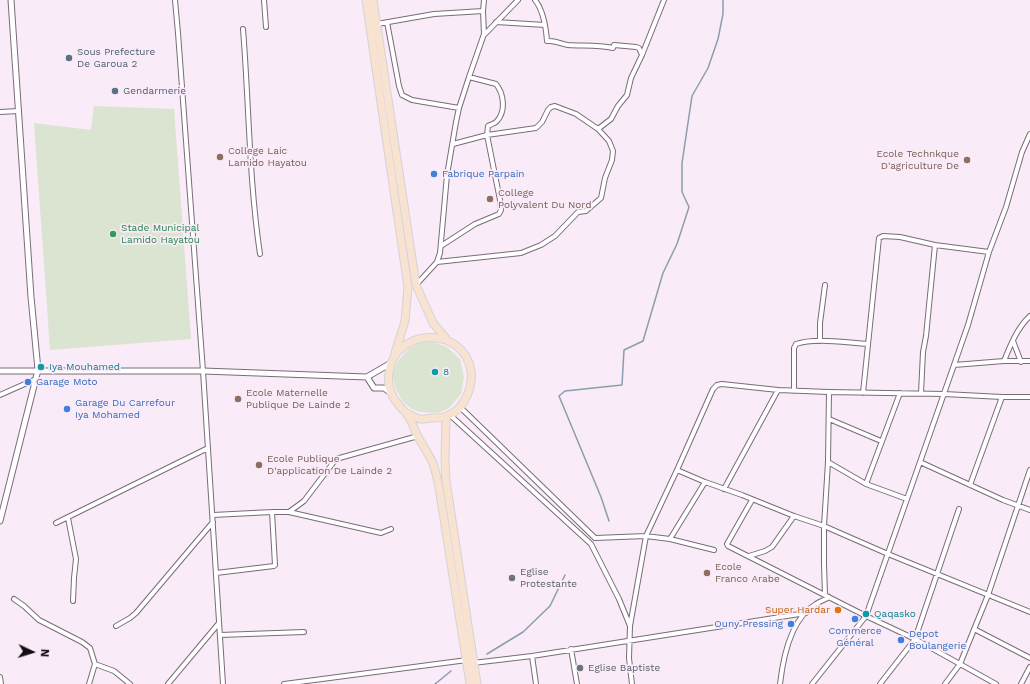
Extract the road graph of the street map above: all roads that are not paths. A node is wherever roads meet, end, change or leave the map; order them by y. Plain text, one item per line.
1 (11, 0) edge
2 (175, 0) edge
3 (264, 0) edge
4 (366, 0) edge
5 (373, 0) edge
6 (484, 0) edge
7 (518, 0) edge
8 (535, 0) edge
9 (664, 0) edge
10 (483, 11) junction
11 (387, 22) junction
12 (496, 22) junction
13 (376, 24) junction
14 (545, 25) junction
15 (266, 27) dead end
16 (243, 29) dead end
17 (484, 34) junction
18 (642, 55) junction
19 (469, 77) junction
20 (459, 108) junction
21 (19, 111) junction
22 (0, 112) edge
23 (598, 129) junction
24 (1030, 134) edge
25 (487, 135) junction
26 (453, 144) junction
27 (935, 245) junction
28 (441, 246) junction
29 (989, 252) junction
30 (260, 254) dead end
31 (437, 262) junction
32 (416, 285) junction
33 (825, 285) dead end
34 (1030, 316) edge
35 (448, 341) junction
36 (820, 341) junction
37 (1013, 341) junction
38 (868, 344) junction
39 (392, 361) junction
40 (1004, 361) junction
41 (1030, 361) edge
42 (1021, 362) junction
43 (954, 365) junction
44 (38, 370) junction
45 (0, 371) edge
46 (203, 371) junction
47 (367, 378) junction
48 (36, 380) junction
49 (778, 390) junction
50 (794, 391) junction
51 (829, 392) junction
52 (391, 393) junction
53 (863, 393) junction
54 (900, 393) junction
55 (921, 394) junction
56 (944, 394) junction
57 (0, 395) edge
58 (1002, 397) junction
59 (1030, 397) edge
60 (460, 407) junction
61 (406, 413) junction
62 (448, 416) junction
63 (829, 419) junction
64 (418, 436) junction
65 (881, 441) junction
66 (208, 448) junction
67 (828, 462) junction
68 (920, 462) junction
69 (677, 470) junction
70 (1030, 470) edge
71 (705, 482) junction
72 (866, 484) junction
73 (970, 485) junction
74 (724, 489) junction
75 (907, 499) junction
76 (752, 500) junction
77 (1017, 506) junction
78 (960, 509) dead end
79 (1030, 510) edge
80 (272, 512) junction
81 (289, 512) junction
82 (213, 515) junction
83 (794, 516) junction
84 (68, 518) junction
85 (0, 521) edge
86 (213, 522) junction
87 (56, 523) dead end
88 (824, 526) junction
89 (391, 529) dead end
90 (646, 536) junction
91 (670, 539) junction
92 (714, 550) dead end
93 (888, 554) junction
94 (749, 556) junction
95 (216, 573) junction
96 (937, 574) junction
97 (988, 595) junction
98 (827, 596) junction
99 (14, 600) dead end
100 (73, 602) dead end
101 (1030, 612) edge
102 (806, 613) junction
103 (866, 616) junction
104 (219, 622) junction
105 (116, 626) dead end
106 (630, 626) junction
107 (974, 629) junction
108 (304, 632) dead end
109 (220, 635) junction
110 (915, 639) junction
111 (629, 640) junction
112 (571, 649) junction
113 (532, 656) junction
114 (1030, 658) edge
115 (470, 661) junction
116 (96, 664) junction
117 (960, 664) junction
118 (1030, 667) edge
119 (0, 677) edge
120 (1, 684) edge
121 (89, 684) edge
122 (130, 684) edge
123 (168, 684) edge
124 (222, 684) edge
125 (284, 684) edge
126 (470, 684) edge
127 (477, 684) edge
128 (536, 684) edge
129 (577, 684) edge
130 (632, 684) edge
131 (780, 684) edge
132 (812, 684) edge
133 (880, 684) edge
134 (945, 684) edge
135 (996, 684) edge
136 (1021, 684) edge

1 - 21 street
2 - 46 street
3 - 15 street
4 - 39 main road
5 - 13 main road
6 - 10 street
7 - 12 street
8 - 14 street
9 - 18 street
10 - 11 street
10 - 17 street
11 - 13 street
11 - 20 street
12 - 14 street
12 - 17 street
13 - 32 main road
14 - 18 street
16 - 30 street
17 - 19 street
18 - 23 street
19 - 20 street
19 - 25 street
20 - 26 street
21 - 22 street
21 - 44 street
23 - 25 street
23 - 31 street
24 - 29 street
25 - 26 street
25 - 28 street
26 - 28 street
27 - 29 street
27 - 38 street
27 - 55 street
28 - 31 street
29 - 43 street
31 - 32 street
32 - 35 main road
33 - 36 street
34 - 37 street
35 - 39 main road
35 - 60 main road
36 - 38 street
36 - 50 street
37 - 40 street
37 - 42 street
38 - 53 street
39 - 47 street
39 - 52 main road
40 - 42 street
40 - 43 street
41 - 42 street
43 - 56 street
44 - 45 street
44 - 46 street
44 - 48 street
46 - 47 street
46 - 66 street
47 - 52 street
48 - 57 street
48 - 85 street
49 - 50 street
49 - 69 street
49 - 74 street
50 - 51 street
51 - 53 street
51 - 63 street
52 - 61 main road
53 - 54 street
54 - 55 street
54 - 65 street
55 - 56 street
56 - 58 street
56 - 68 street
58 - 59 street
58 - 73 street
60 - 62 main road
60 - 90 street
61 - 62 main road
61 - 64 main road
62 - 106 street
62 - 115 main road
63 - 65 street
63 - 67 street
64 - 81 street
64 - 115 main road
65 - 72 street
66 - 82 street
66 - 84 street
67 - 72 street
67 - 88 street
68 - 73 street
68 - 75 street
69 - 71 street
69 - 90 street
70 - 77 street
71 - 74 street
71 - 91 street
72 - 75 street
73 - 77 street
74 - 76 street
75 - 93 street
76 - 83 street
76 - 94 street
77 - 79 street
77 - 97 street
78 - 96 street
80 - 81 street
80 - 82 street
80 - 95 street
81 - 89 street
82 - 86 street
83 - 88 street
83 - 94 street
84 - 87 street
84 - 100 street
86 - 95 street
86 - 105 street
88 - 93 street
88 - 98 street
90 - 91 street
90 - 106 street
91 - 92 street
93 - 96 street
93 - 103 street
94 - 98 street
95 - 104 street
96 - 97 street
96 - 110 street
97 - 101 street
97 - 107 street
98 - 102 street
98 - 103 street
99 - 116 street
102 - 111 street
102 - 131 street
103 - 110 street
103 - 132 street
104 - 109 street
104 - 123 street
106 - 111 street
107 - 114 street
107 - 117 street
108 - 109 street
109 - 124 street
110 - 117 street
110 - 133 street
111 - 112 street
111 - 130 street
112 - 113 street
112 - 129 street
113 - 115 street
113 - 128 street
115 - 125 street
115 - 126 main road
115 - 127 main road
116 - 121 street
116 - 122 street
117 - 134 street
117 - 135 street
118 - 136 street
119 - 120 street

